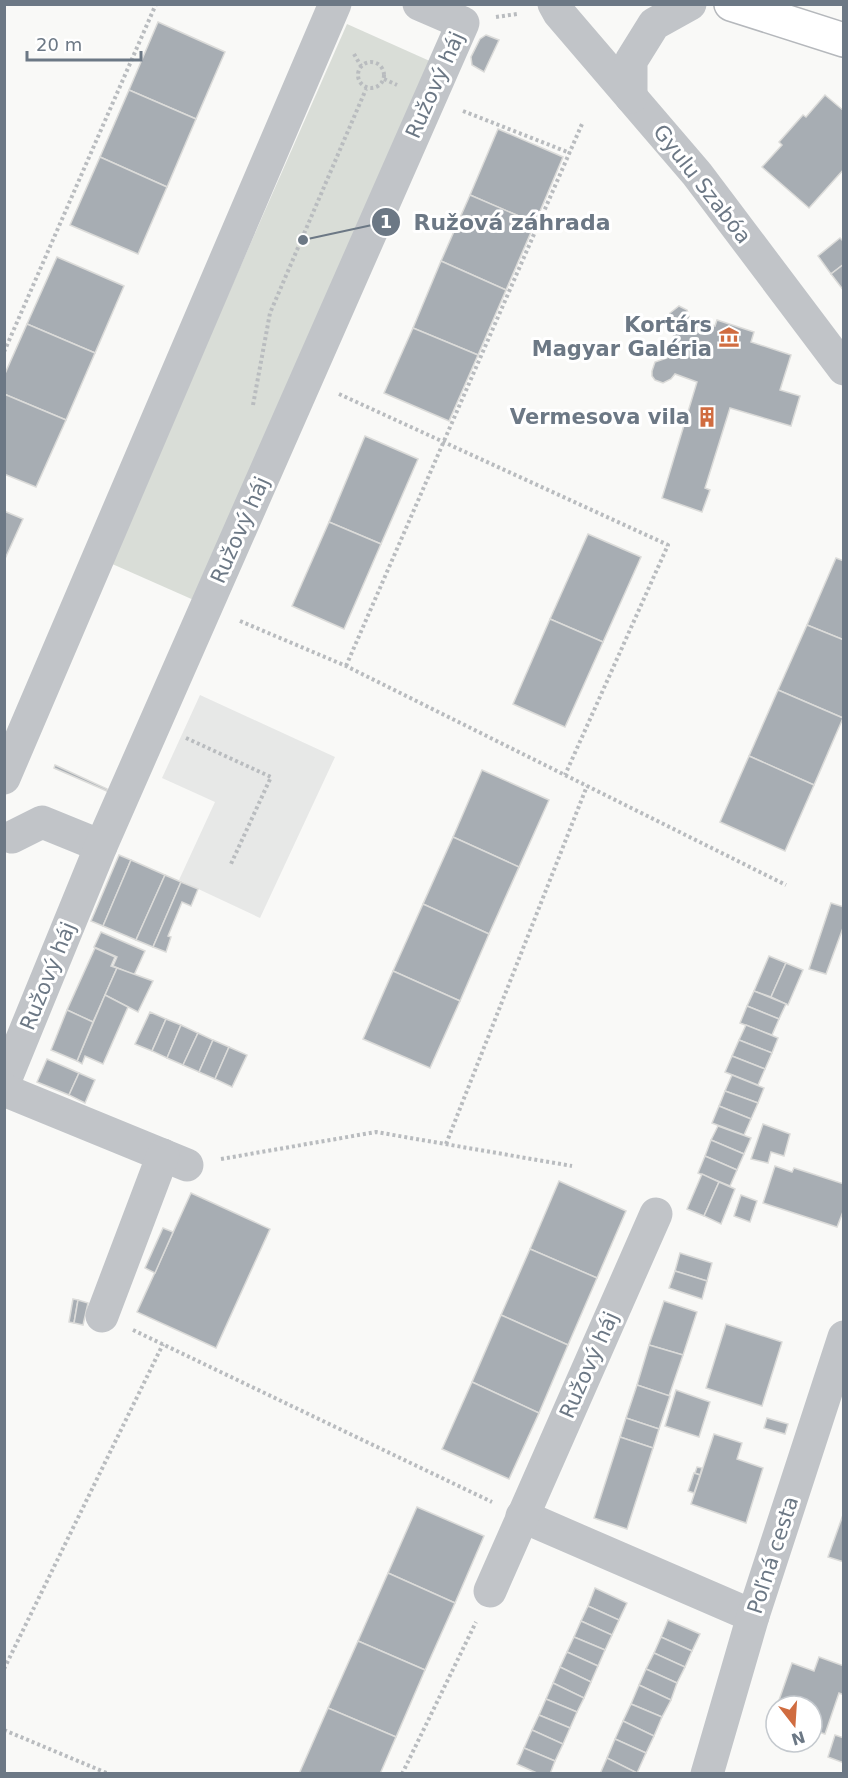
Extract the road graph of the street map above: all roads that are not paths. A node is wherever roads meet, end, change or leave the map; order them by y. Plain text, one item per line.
1 (334, 4) edge
2 (419, 4) edge
3 (554, 4) edge
4 (690, 4) edge
5 (731, 4) edge
6 (843, 40) edge
7 (631, 97) junction
8 (843, 369) edge
9 (4, 778) edge
10 (7, 834) edge
11 (101, 846) junction
12 (4, 1083) edge
13 (4, 1090) edge
14 (656, 1214) dead end
15 (102, 1316) road end
16 (843, 1337) edge
17 (522, 1516) junction
18 (490, 1592) road end
19 (753, 1616) junction
20 (707, 1773) edge

1 - 9 street
2 - 11 street, Ružový háj
3 - 7 street, Gyulu Szabóa
4 - 7 street
5 - 6 main road
7 - 8 street, Gyulu Szabóa
10 - 11 street
11 - 12 street, Ružový háj
13 - 15 street
14 - 17 street, Ružový háj
16 - 19 street, Poľná cesta
17 - 18 street, Ružový háj
17 - 19 street
19 - 20 street, Poľná cesta

